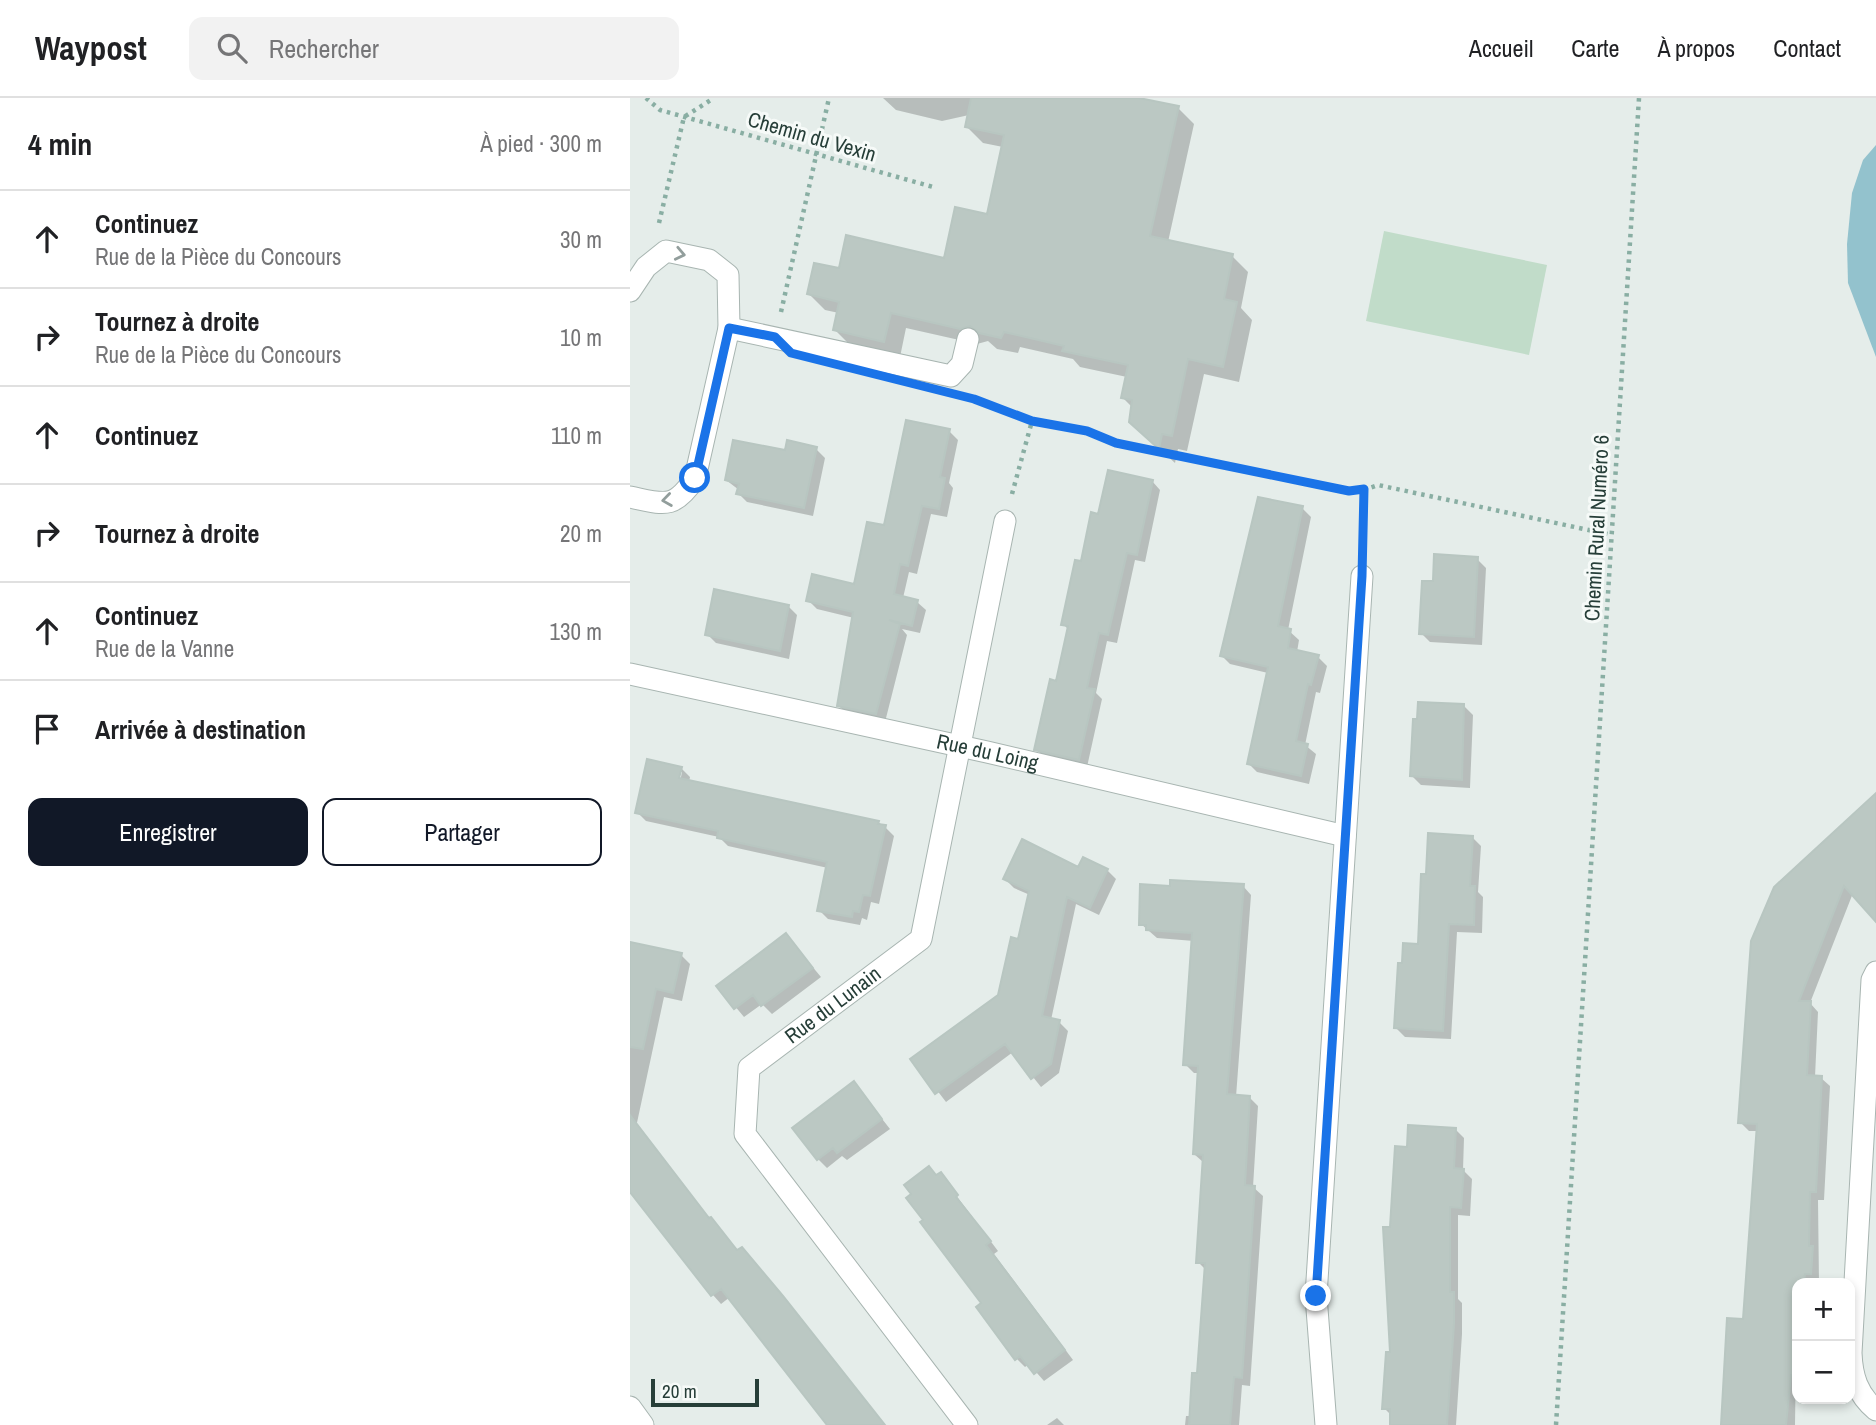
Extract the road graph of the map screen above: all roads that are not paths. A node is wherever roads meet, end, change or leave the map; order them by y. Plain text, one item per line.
1 (630, 291) edge
2 (729, 328) junction
3 (968, 339) dead end
4 (630, 497) edge
5 (1005, 521) road end
6 (1362, 576) road end
7 (630, 674) edge
8 (960, 746) junction
9 (1345, 836) junction
10 (1876, 972) edge
11 (630, 1408) edge
12 (1871, 1414) edge
13 (643, 1425) edge
14 (967, 1425) edge
15 (1326, 1425) edge

1 -> 2 street
2 - 3 street
2 -> 4 street
5 - 8 street, Rue du Lunain
6 - 9 street
7 - 8 street, Rue du Loing
8 - 9 street, Rue du Loing
8 - 14 street, Rue du Lunain
9 - 15 street
10 - 12 street
11 - 13 street

